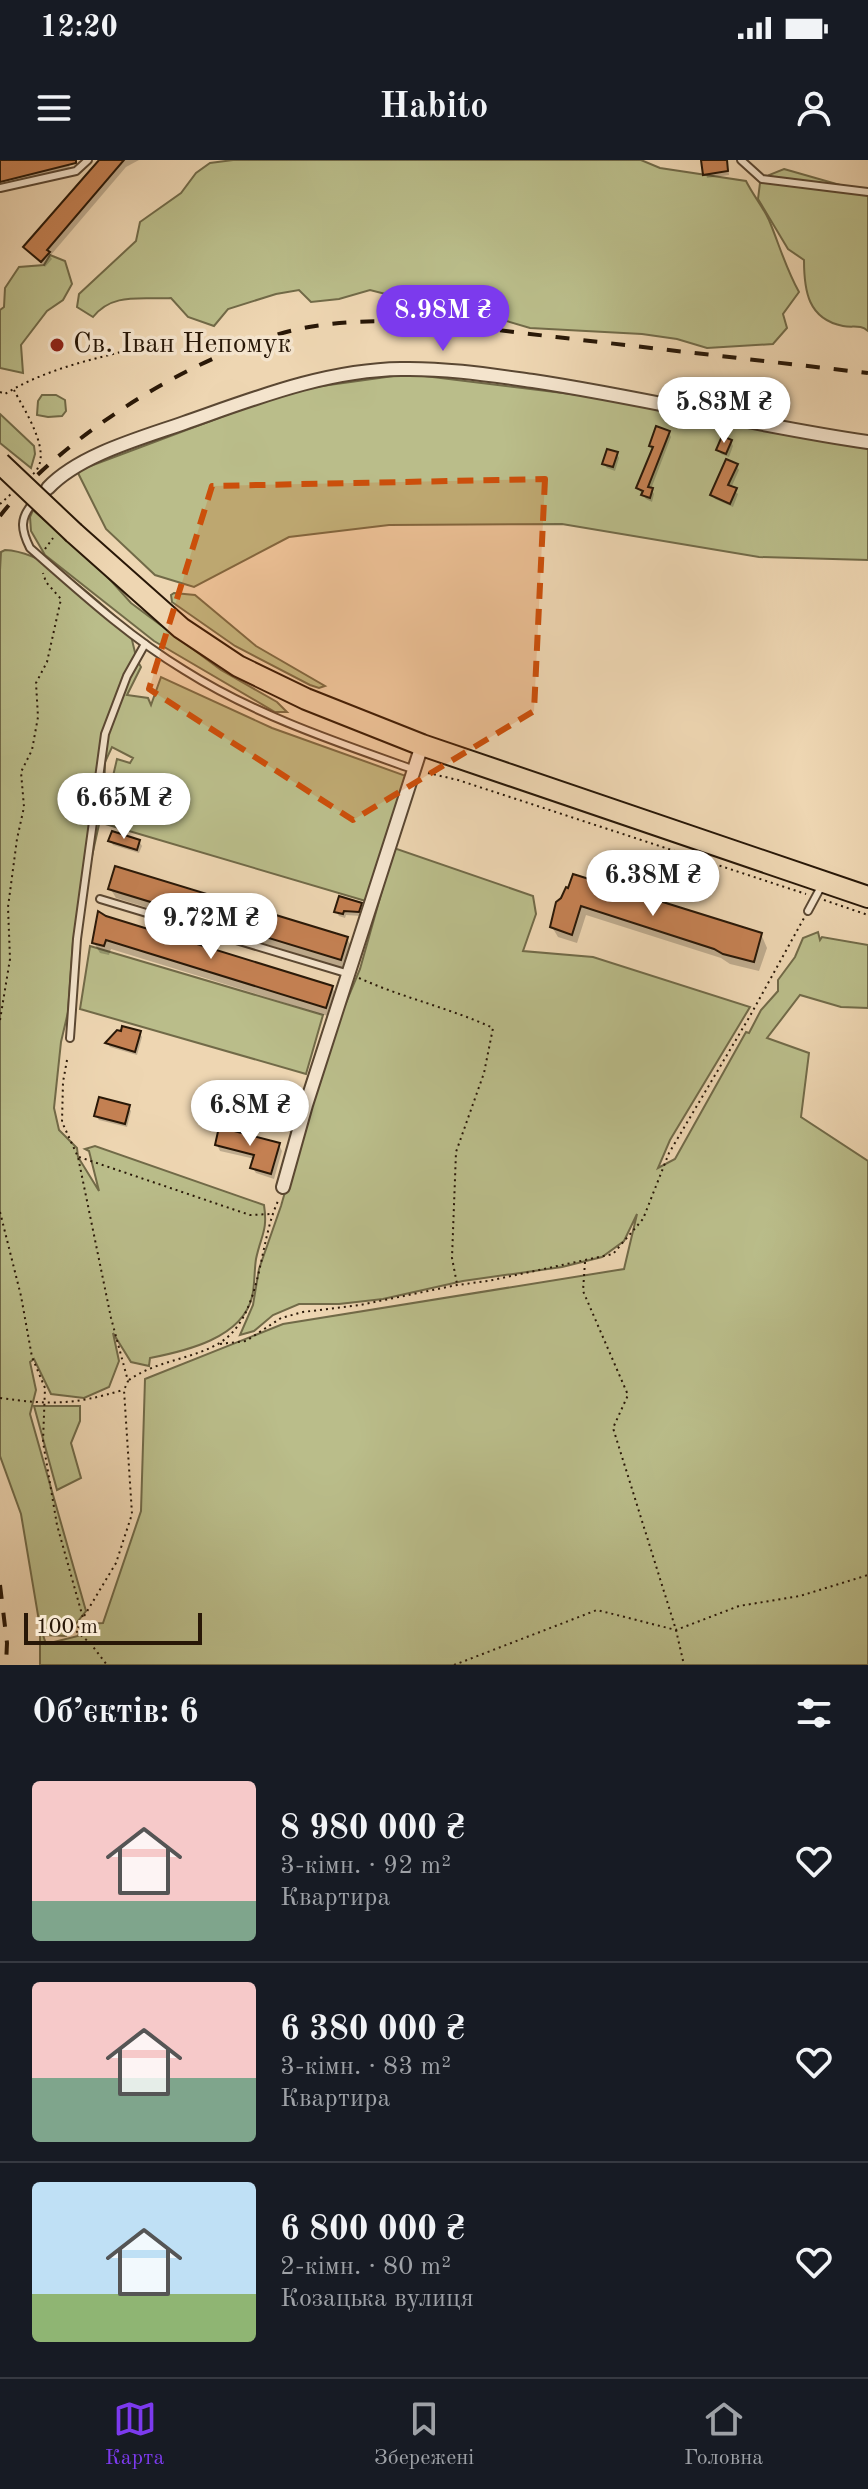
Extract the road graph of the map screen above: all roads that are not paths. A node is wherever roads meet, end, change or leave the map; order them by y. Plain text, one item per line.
1 (88, 160) edge
2 (741, 160) edge
3 (0, 188) edge
4 (868, 192) edge
5 (868, 442) edge
6 (0, 463) edge
7 (48, 488) joint
8 (145, 644) junction
9 (422, 745) junction
10 (415, 770) junction
11 (820, 890) junction
12 (868, 897) edge
13 (100, 899) dead end
14 (808, 911) road end
15 (349, 974) junction
16 (70, 1038) dead end
17 (283, 1187) road end

1 - 3 lane
2 - 4 lane
5 - 7 street
6 - 9 main road, bridge
7 - 8 lane
8 - 10 lane
8 - 16 lane
9 - 10 street
9 - 11 main road
10 - 15 street
11 - 12 main road
11 - 14 lane
13 - 15 lane
15 - 17 street

